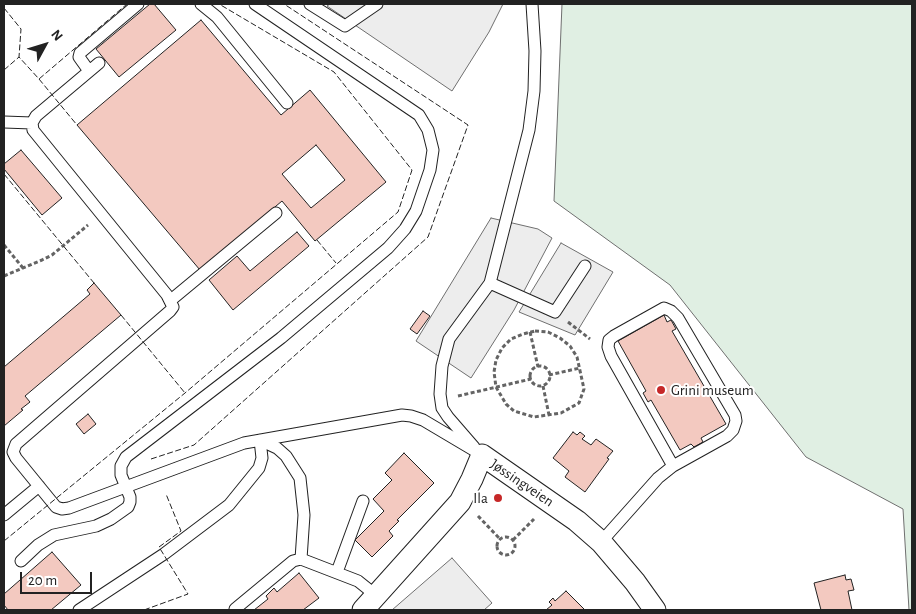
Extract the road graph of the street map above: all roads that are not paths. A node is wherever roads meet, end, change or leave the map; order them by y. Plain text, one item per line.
1 (138, 4) edge
2 (202, 4) edge
3 (255, 4) edge
4 (310, 4) edge
5 (377, 4) edge
6 (532, 4) edge
7 (99, 63) dead end
8 (89, 71) junction
9 (287, 103) dead end
10 (4, 122) edge
11 (32, 123) junction
12 (276, 213) dead end
13 (585, 266) dead end
14 (490, 283) junction
15 (171, 300) junction
16 (260, 440) junction
17 (482, 455) junction
18 (673, 466) junction
19 (39, 486) junction
20 (126, 487) junction
21 (364, 502) dead end
22 (4, 515) edge
23 (601, 542) junction
24 (301, 558) junction
25 (21, 561) dead end
26 (337, 572) junction
27 (369, 604) edge
28 (235, 609) edge
29 (80, 610) edge
30 (655, 610) edge

1 - 8 lane
2 - 9 lane
3 - 20 lane
4 - 5 lane
6 - 14 lane
7 - 8 lane
8 - 11 lane
10 - 11 lane
11 - 15 lane
12 - 15 lane
13 - 14 lane
14 - 17 lane
15 - 19 lane
16 - 17 lane
16 - 20 lane
16 - 24 lane
16 - 29 lane
17 - 23 street, Jøssingveien
17 - 27 street, Jøssingveien
18 - 18 lane
18 - 23 lane
19 - 20 lane
19 - 22 lane
20 - 25 lane
21 - 26 lane
23 - 30 street, Jøssingveien
24 - 26 lane
24 - 28 lane
26 - 27 lane

